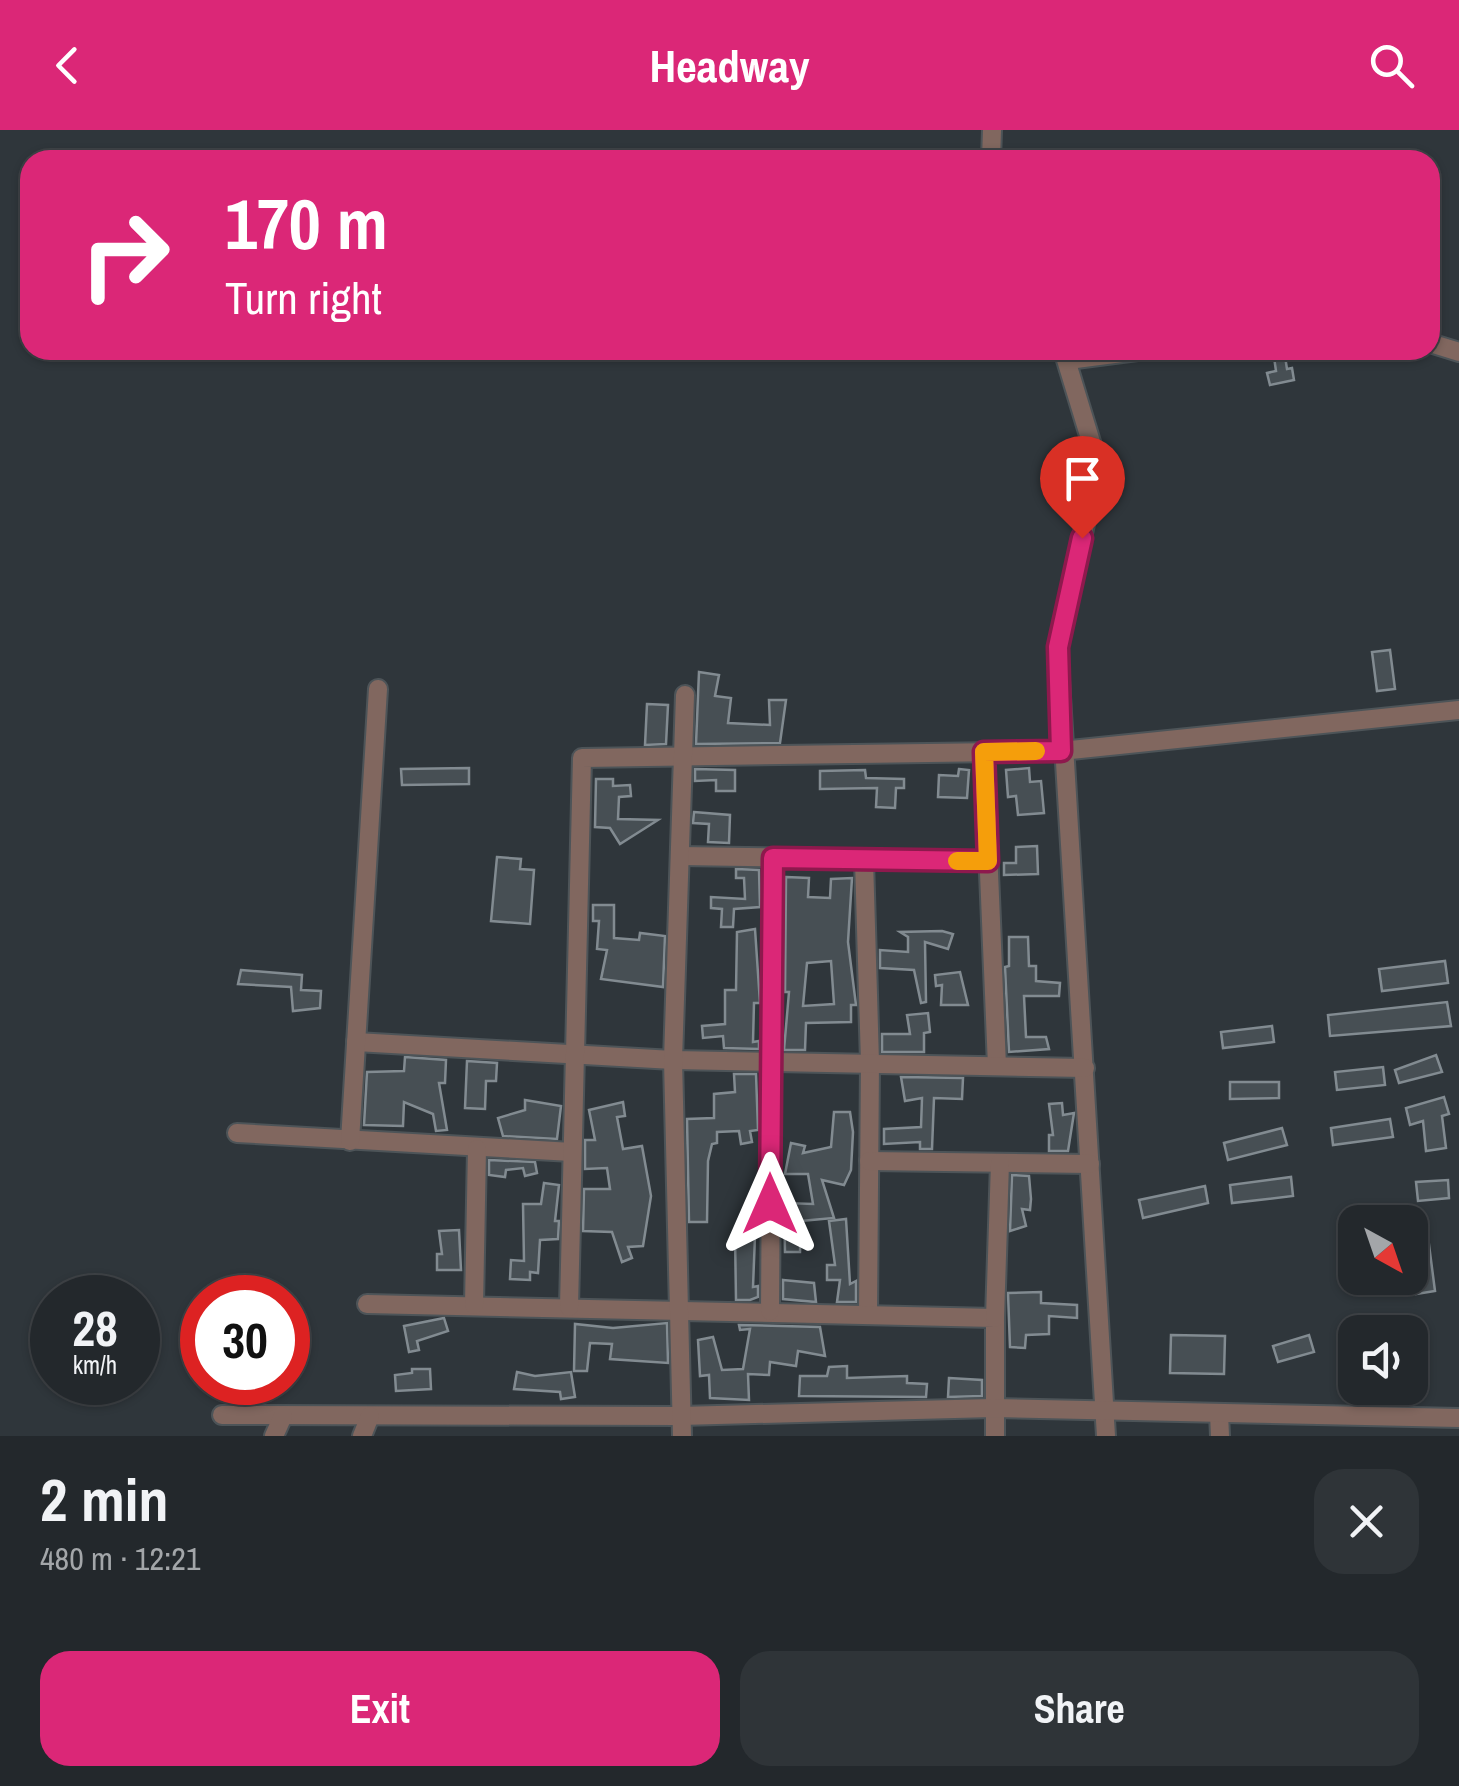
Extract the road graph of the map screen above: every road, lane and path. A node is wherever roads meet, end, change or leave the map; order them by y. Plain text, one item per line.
1 (1067, 360) edge
2 (378, 689) dead end
3 (685, 695) dead end
4 (1459, 710) edge
5 (1061, 751) junction
6 (984, 752) junction
7 (683, 759) junction
8 (680, 856) junction
9 (773, 858) junction
10 (864, 860) junction
11 (988, 861) junction
12 (356, 1042) junction
13 (572, 1056) junction
14 (673, 1060) junction
15 (770, 1061) junction
16 (870, 1062) junction
17 (997, 1066) junction
18 (1085, 1068) junction
19 (237, 1133) dead end
20 (350, 1140) junction
21 (477, 1149) junction
22 (572, 1152) junction
23 (869, 1162) junction
24 (1000, 1163) junction
25 (1090, 1164) junction
26 (367, 1304) dead end
27 (474, 1305) junction
28 (569, 1307) junction
29 (679, 1308) junction
30 (770, 1311) junction
31 (868, 1314) junction
32 (995, 1318) junction
33 (993, 1408) junction
34 (1105, 1411) junction
35 (1219, 1413) junction
36 (222, 1416) dead end
37 (283, 1416) junction
38 (370, 1416) junction
39 (680, 1416) junction
40 (1459, 1418) edge
41 (274, 1436) edge
42 (362, 1436) edge
43 (682, 1436) edge
44 (994, 1436) edge
45 (1106, 1436) edge
46 (1220, 1436) edge

1 - 5 street
2 - 12 street
3 - 7 street
4 - 5 street
5 - 6 street
5 - 18 street
6 - 7 street
6 - 11 street
7 - 8 street
7 - 13 street
8 - 9 street
8 - 14 street
9 - 10 street
9 - 15 street
10 - 11 street
10 - 16 street
11 - 17 street
12 - 13 street
12 - 20 street
13 - 14 street
13 - 22 street
14 - 15 street
14 - 29 street
15 - 16 street
15 - 30 street
16 - 17 street
16 - 23 street
17 - 18 street
18 - 25 street
19 - 20 street
20 - 21 street
21 - 22 street
21 - 27 street
22 - 28 street
23 - 24 street
23 - 31 street
24 - 25 street
24 - 32 street
25 - 34 street
26 - 27 street
27 - 28 street
28 - 29 street
29 - 30 street
29 - 39 street
30 - 31 street
31 - 32 street
32 - 33 street
33 - 34 street
33 - 39 street
33 - 44 street
34 - 35 street
34 - 45 street
35 - 40 street
35 - 46 street
36 - 37 street
37 - 38 street
37 - 41 street
38 - 39 street
38 - 42 street
39 - 43 street

